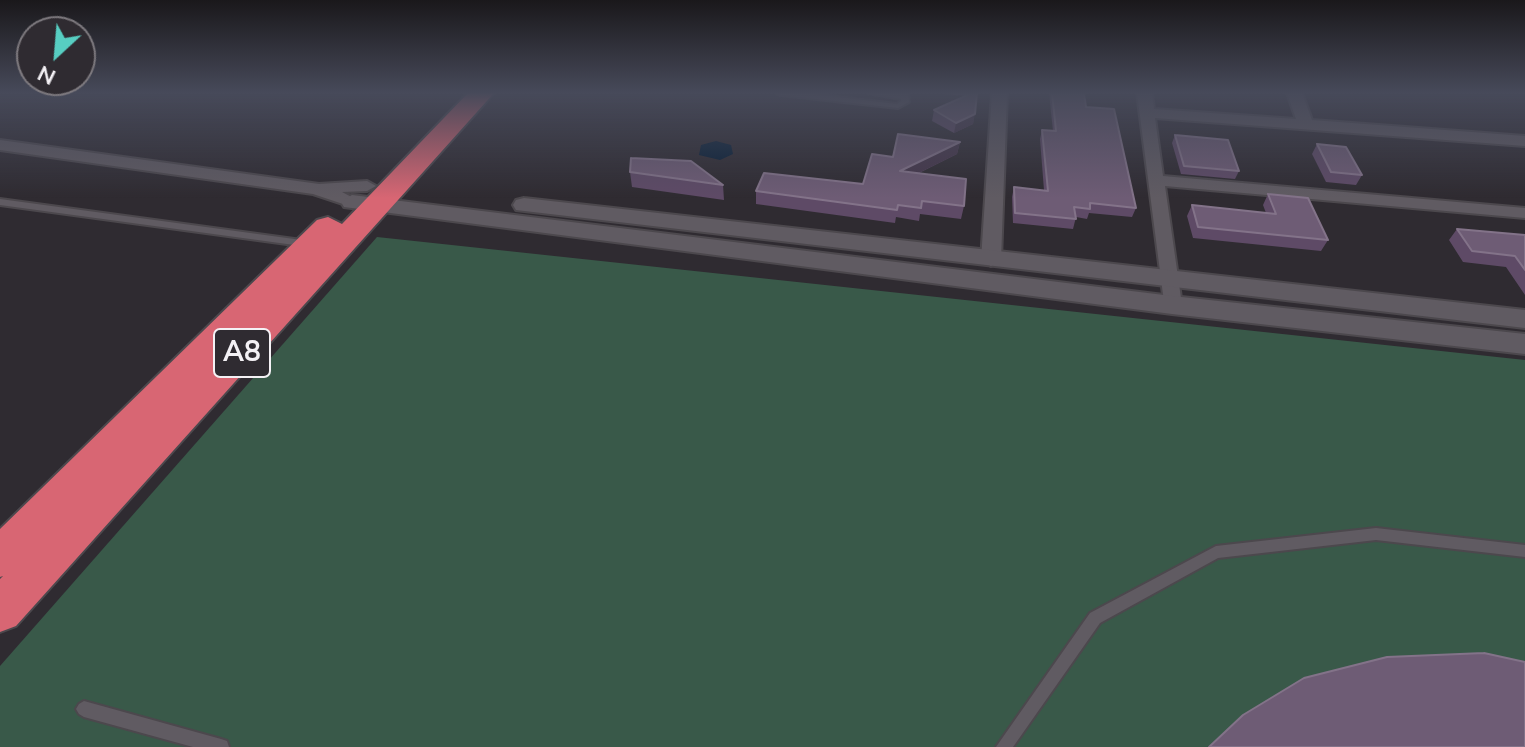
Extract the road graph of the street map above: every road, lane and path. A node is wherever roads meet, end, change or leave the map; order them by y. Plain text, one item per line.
1 (425, 128) edge
2 (445, 128) edge
3 (998, 128) edge
4 (1150, 128) edge
5 (1345, 128) edge
6 (1525, 141) edge
7 (0, 145) edge
8 (1156, 180) junction
9 (373, 196) junction
10 (0, 202) edge
11 (1525, 213) edge
12 (310, 244) junction
13 (991, 260) junction
14 (1169, 293) junction
15 (1525, 319) edge
16 (1525, 344) edge
17 (1525, 551) edge
18 (0, 558) edge
19 (0, 611) edge
20 (84, 709) dead end
21 (221, 747) edge
22 (1004, 747) edge

1 - 9 highway, A8
2 - 9 highway, A8
3 - 13 street
4 - 8 street
5 - 6 street
7 - 9 street
8 - 11 street
8 - 14 street
9 - 12 highway, A8
9 - 13 street
9 - 14 street
9 - 19 highway, A8
10 - 12 lane
12 - 18 highway, A8
13 - 14 street
14 - 15 street
14 - 16 street
17 - 22 lane
20 - 21 lane

